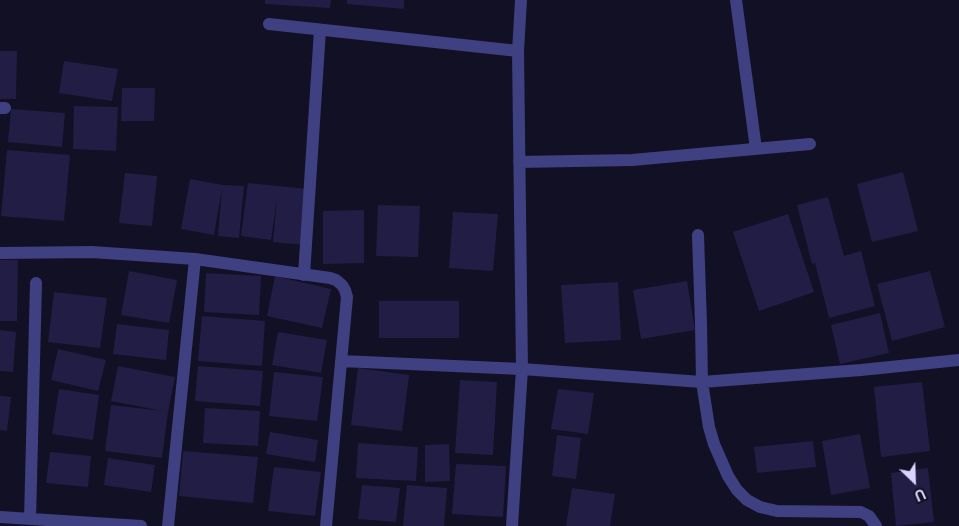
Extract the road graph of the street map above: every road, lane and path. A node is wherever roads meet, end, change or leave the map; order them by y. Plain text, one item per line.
1 (522, 0) edge
2 (736, 0) edge
3 (268, 24) dead end
4 (320, 30) junction
5 (518, 51) junction
6 (810, 144) dead end
7 (756, 149) junction
8 (519, 162) junction
9 (698, 235) dead end
10 (0, 253) edge
11 (194, 259) junction
12 (304, 275) junction
13 (36, 282) dead end
14 (959, 360) edge
15 (340, 361) junction
16 (522, 369) junction
17 (702, 382) junction
18 (0, 517) edge
19 (30, 519) junction
20 (142, 526) edge
21 (168, 526) edge
22 (326, 526) edge
23 (512, 526) edge
24 (876, 526) edge

1 - 5 street
2 - 7 street
3 - 4 street
4 - 5 street
4 - 12 street
5 - 8 street
6 - 7 street
7 - 8 street
8 - 16 street
9 - 17 street
10 - 11 street
11 - 12 street
11 - 21 street
12 - 15 street
13 - 19 street
14 - 17 street
15 - 16 street
15 - 22 street
16 - 17 street
16 - 23 street
17 - 24 street
18 - 19 street
19 - 20 street

